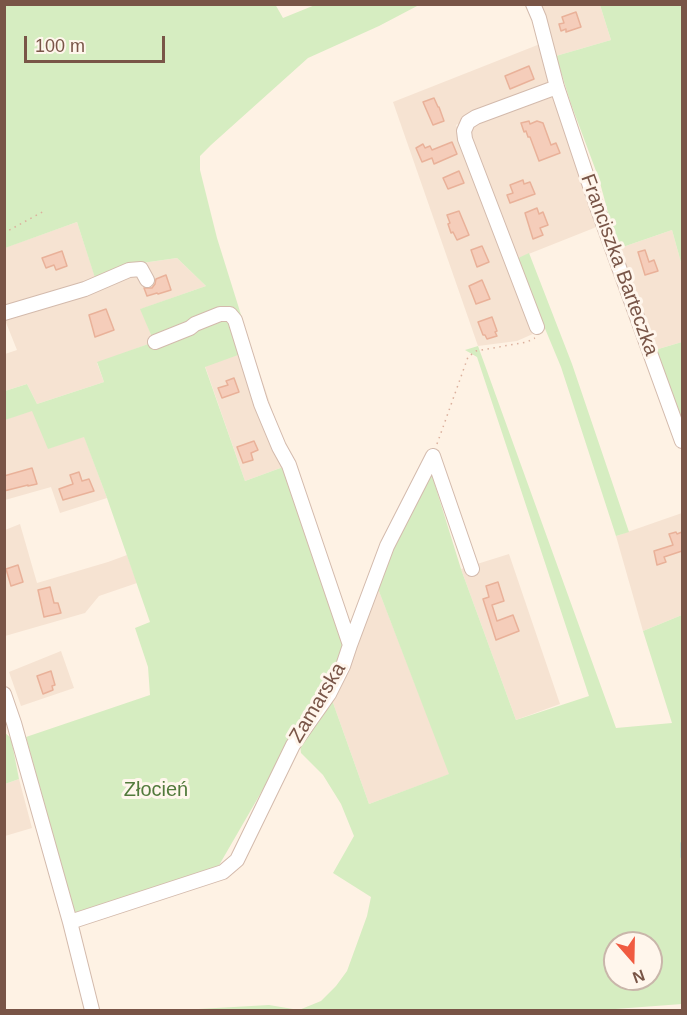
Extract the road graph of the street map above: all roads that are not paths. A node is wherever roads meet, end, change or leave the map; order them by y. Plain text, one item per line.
1 (533, 4) edge
2 (558, 87) junction
3 (147, 280) dead end
4 (4, 313) edge
5 (537, 327) road end
6 (155, 342) dead end
7 (682, 441) edge
8 (472, 568) dead end
9 (350, 645) junction
10 (4, 694) edge
11 (9, 724) edge
12 (70, 922) junction
13 (92, 1011) edge

1 - 2 street, Franciszka Barteczka
2 - 5 street
2 - 7 street, Franciszka Barteczka
3 - 4 street
6 - 9 street
8 - 9 street, Zamarska
9 - 12 street, Zamarska
10 - 11 street
11 - 12 street
12 - 13 street

